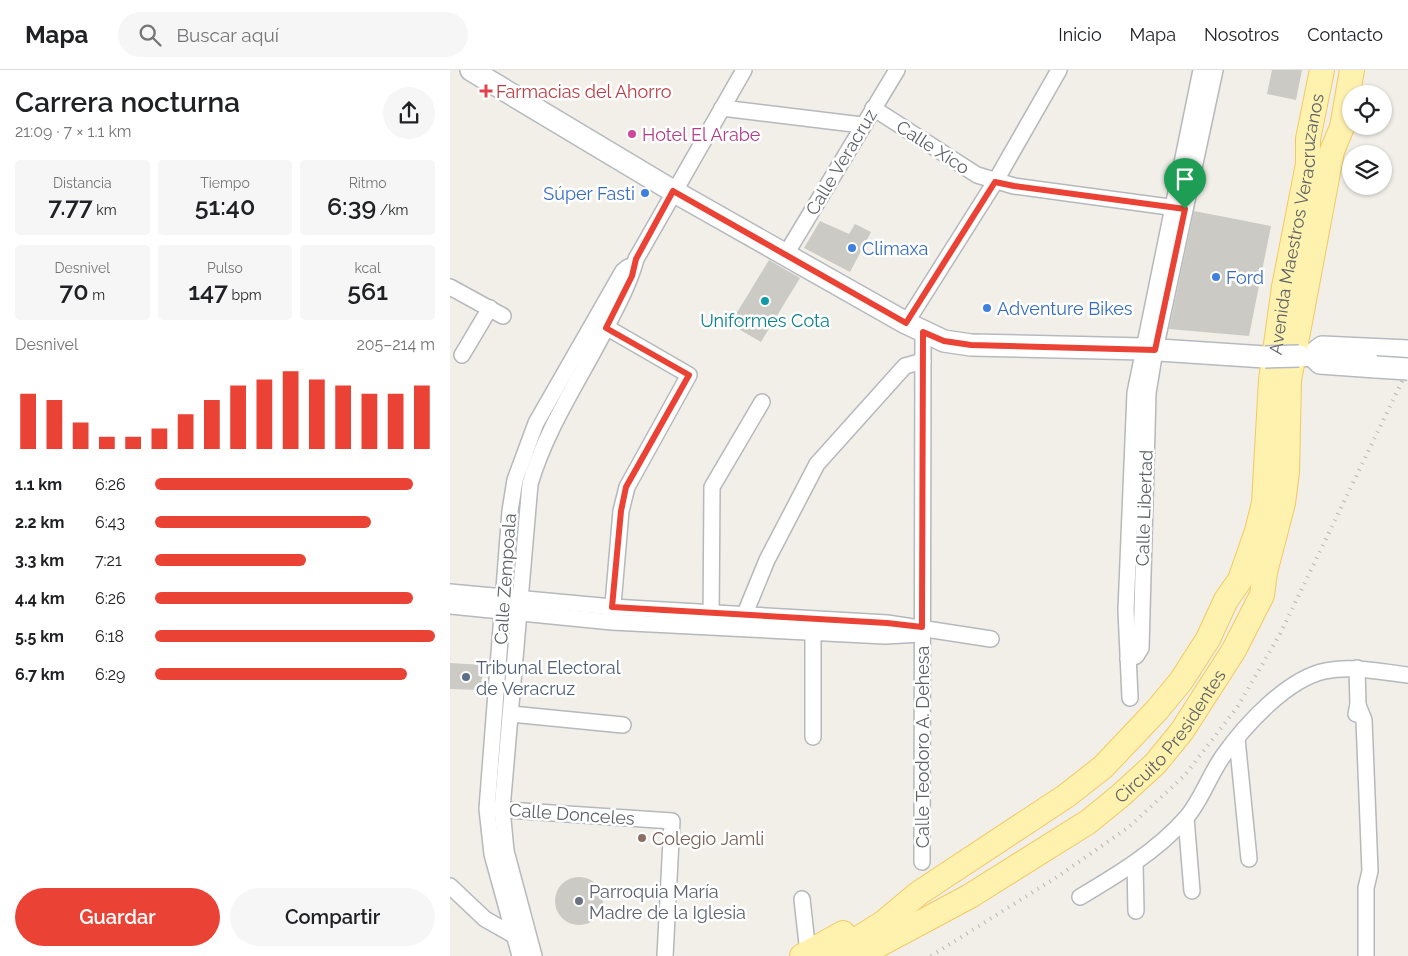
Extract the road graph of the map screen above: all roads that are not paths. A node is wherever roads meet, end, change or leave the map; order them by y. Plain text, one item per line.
1 (472, 70) edge
2 (744, 70) edge
3 (897, 70) edge
4 (1059, 70) edge
5 (1201, 70) edge
6 (1215, 70) edge
7 (1322, 70) edge
8 (1352, 70) edge
9 (1349, 85) edge
10 (722, 108) junction
11 (873, 108) junction
12 (862, 126) junction
13 (1342, 126) edge
14 (1342, 135) edge
15 (1308, 139) junction
16 (995, 182) junction
17 (673, 191) junction
18 (1179, 208) junction
19 (786, 254) junction
20 (450, 286) edge
21 (601, 324) junction
22 (915, 328) junction
23 (1149, 349) junction
24 (1408, 351) edge
25 (462, 355) dead end
26 (1305, 355) junction
27 (1264, 357) junction
28 (1378, 358) junction
29 (923, 361) junction
30 (1408, 370) edge
31 (1280, 380) junction
32 (762, 402) dead end
33 (450, 592) edge
34 (1262, 595) junction
35 (1226, 600) junction
36 (504, 604) junction
37 (520, 605) junction
38 (450, 606) edge
39 (612, 615) junction
40 (744, 616) junction
41 (711, 620) junction
42 (813, 631) junction
43 (927, 631) junction
44 (991, 639) dead end
45 (1357, 668) junction
46 (1408, 675) edge
47 (1130, 698) dead end
48 (510, 714) junction
49 (623, 725) dead end
50 (813, 737) dead end
51 (1237, 739) junction
52 (494, 809) junction
53 (1186, 818) junction
54 (1249, 859) dead end
55 (922, 862) dead end
56 (1135, 864) junction
57 (450, 886) edge
58 (1192, 891) dead end
59 (920, 893) junction
60 (970, 896) junction
61 (1080, 897) dead end
62 (802, 899) dead end
63 (1136, 911) dead end
64 (522, 934) junction
65 (828, 954) edge
66 (520, 956) edge
67 (534, 956) edge
68 (665, 956) edge
69 (882, 956) edge
70 (1366, 956) edge

1 - 17 main road
2 - 10 street, Calle Zempoala
3 - 11 street, Calle Veracruz
4 - 16 street
5 - 18 street
6 - 18 street
7 - 15 main road, Avenida Maestros Veracruzanos
8 - 9 main road, Avenida Maestros Veracruzanos
10 - 12 street
10 - 17 street, Calle Zempoala
11 - 12 street, Calle Veracruz
11 - 16 street, Calle Xico
12 - 19 street, Calle Veracruz
13 - 31 main road, Avenida Maestros Veracruzanos
14 - 26 main road
15 - 27 main road
15 - 31 main road, Avenida Maestros Veracruzanos
16 - 18 street, Calle Xico
16 - 22 street
17 - 19 main road
17 - 21 street, Calle Zempoala
18 - 23 street, Calle Libertad
19 - 22 main road
20 - 25 street
21 - 36 street, Calle Zempoala
21 - 37 street, Calle Zempoala
21 - 39 street
22 - 23 main road
22 - 29 street, Calle Teodoro A. Dehesa
23 - 27 main road
23 - 47 street, Calle Libertad
24 - 28 main road
26 - 27 main road, bridge
26 - 28 main road
26 - 34 main road
27 - 35 main road
28 - 30 main road, bridge
29 - 40 street
29 - 43 street, Calle Teodoro A. Dehesa
31 - 34 main road, Circuito Presidentes
31 - 35 main road, Circuito Presidentes
32 - 41 street
33 - 36 street
34 - 60 main road, Circuito Presidentes
35 - 59 main road, Circuito Presidentes
36 - 37 street
36 - 38 street
36 - 52 street, Calle Zempoala
37 - 39 street
37 - 48 street, Calle Zempoala
39 - 41 street
40 - 41 street
40 - 43 street
41 - 42 street
42 - 43 street
42 - 50 street
43 - 44 street
43 - 55 street, Calle Teodoro A. Dehesa
45 - 46 street
45 - 51 street
45 - 70 street
48 - 49 street
48 - 52 street, Calle Zempoala
51 - 53 street
51 - 54 street
52 - 64 street, Calle Zempoala
52 - 68 street, Calle Donceles
53 - 56 street
53 - 58 street
56 - 61 street
56 - 63 street
57 - 64 street
59 - 65 main road, Circuito Presidentes
59 - 65 main road
60 - 65 main road, Circuito Presidentes
60 - 69 main road
62 - 65 street
64 - 66 street, Calle Zempoala
64 - 67 street, Calle Zempoala

